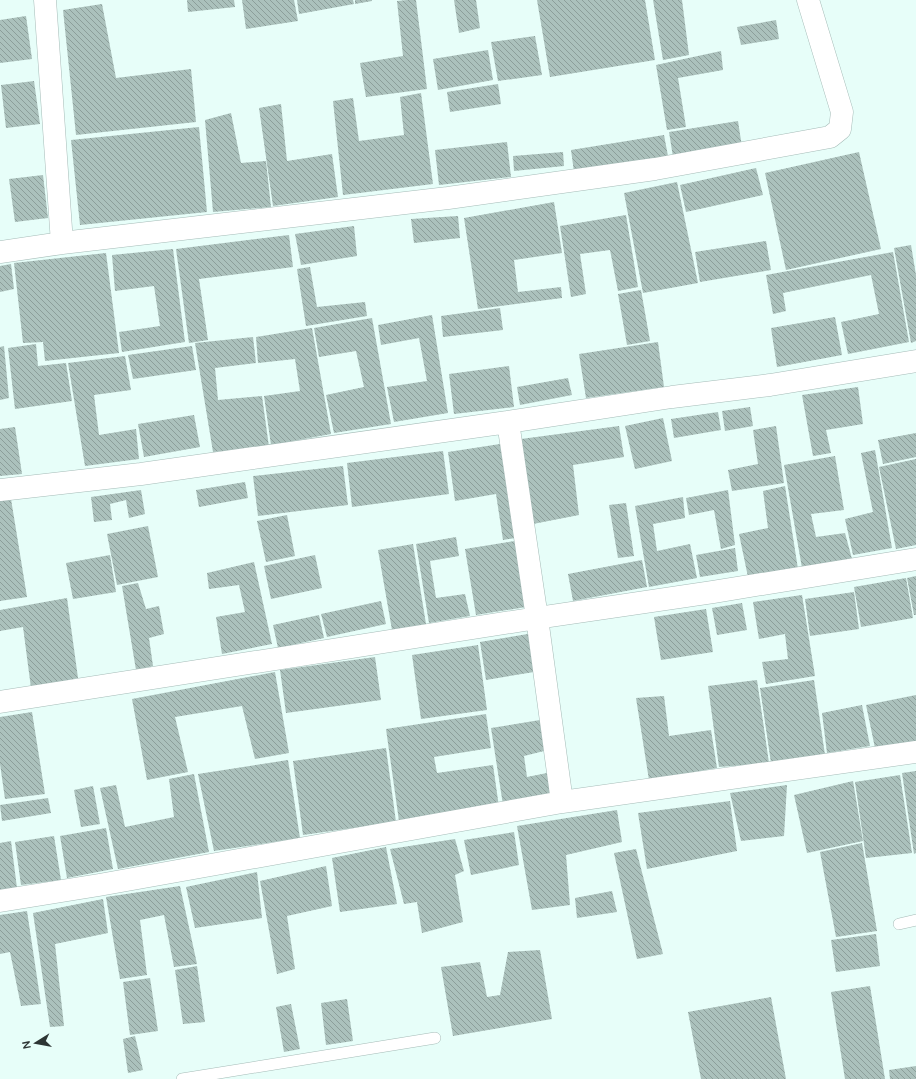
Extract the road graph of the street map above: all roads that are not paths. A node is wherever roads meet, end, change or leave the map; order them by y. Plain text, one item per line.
1 (45, 0) edge
2 (808, 0) edge
3 (62, 243) junction
4 (0, 252) edge
5 (916, 361) edge
6 (508, 422) junction
7 (0, 490) edge
8 (916, 559) edge
9 (537, 618) junction
10 (0, 702) edge
11 (916, 752) edge
12 (562, 802) junction
13 (0, 901) edge
14 (916, 920) edge
15 (899, 924) dead end
16 (435, 1038) dead end
17 (182, 1079) edge

1 - 3 street
2 - 3 street
3 - 4 street
5 - 6 street
6 - 7 street
6 - 9 street
8 - 9 street
9 - 10 street
9 - 12 street
11 - 12 street
12 - 13 street
14 - 15 lane
16 - 17 lane

